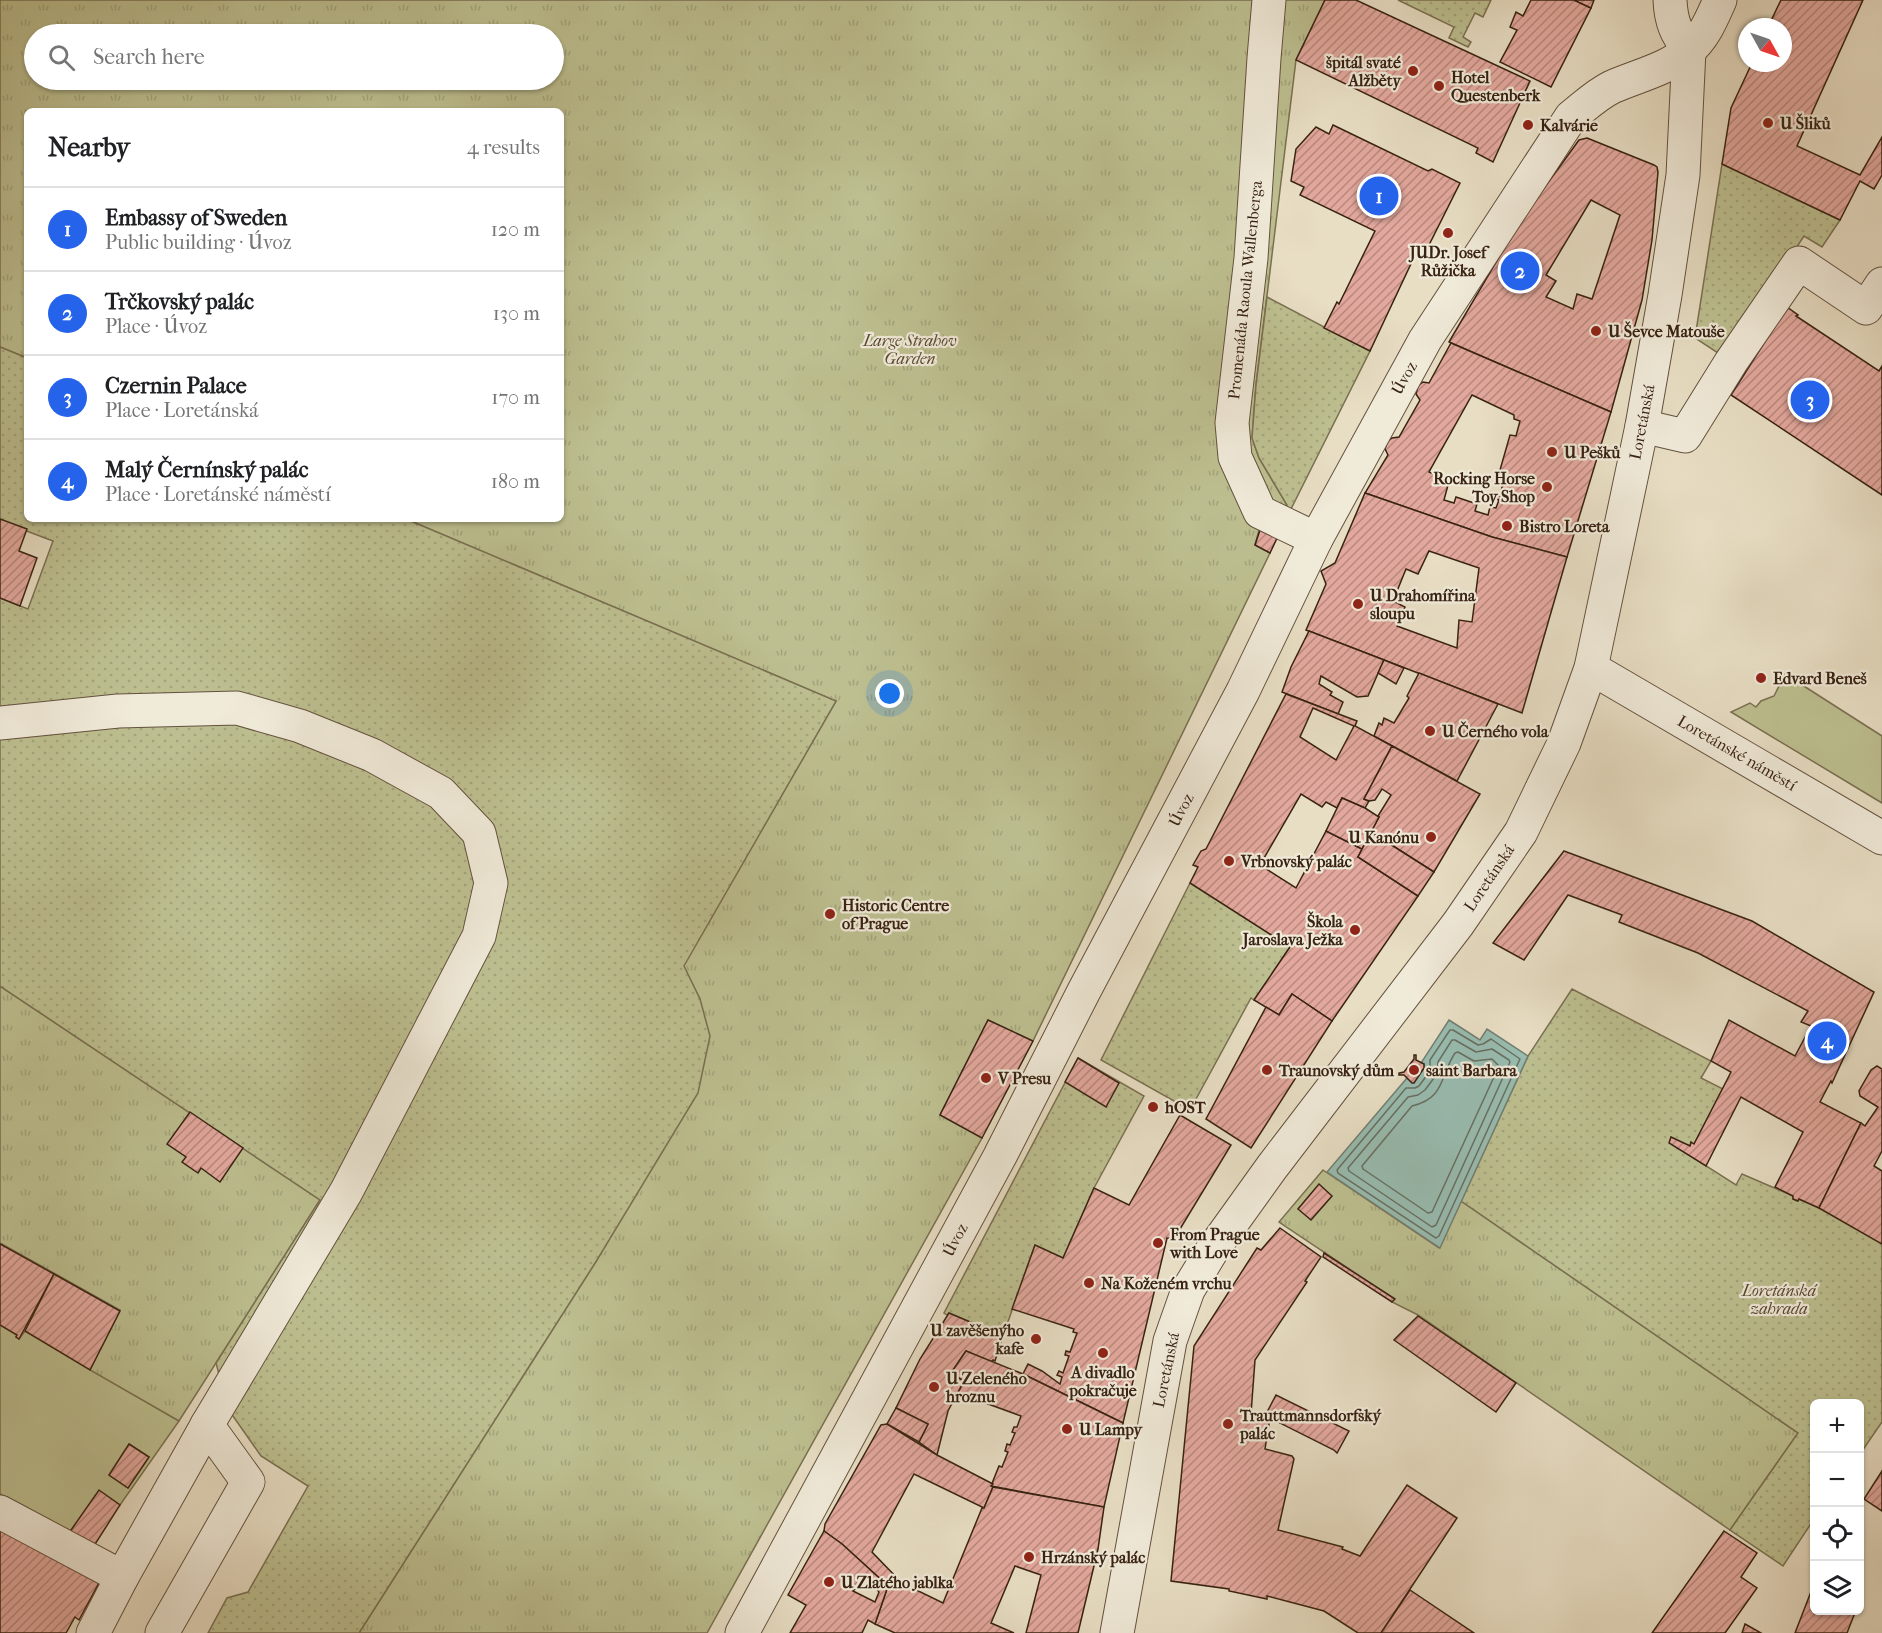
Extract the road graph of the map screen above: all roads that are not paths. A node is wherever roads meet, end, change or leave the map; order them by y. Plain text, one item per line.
1 (1269, 0) edge
2 (1670, 0) edge
3 (1720, 0) edge
4 (1689, 50) junction
5 (1882, 284) edge
6 (1642, 426) junction
7 (1316, 539) junction
8 (1591, 668) junction
9 (0, 723) edge
10 (1882, 838) edge
11 (207, 1425) junction
12 (0, 1512) edge
13 (122, 1577) junction
14 (93, 1633) edge
15 (162, 1633) edge
16 (742, 1633) edge
17 (1118, 1633) edge

1 - 7 street, Promenáda Raoula Wallenberga
2 - 4 street
3 - 4 street
4 - 6 street, Loretánská
4 - 7 street, Úvoz
5 - 6 street
6 - 8 street, Loretánská
7 - 16 street, Úvoz
8 - 10 street, Loretánské náměstí
8 - 17 street, Loretánská
9 - 11 street
11 - 13 street
11 - 15 street
12 - 13 street
13 - 14 street

